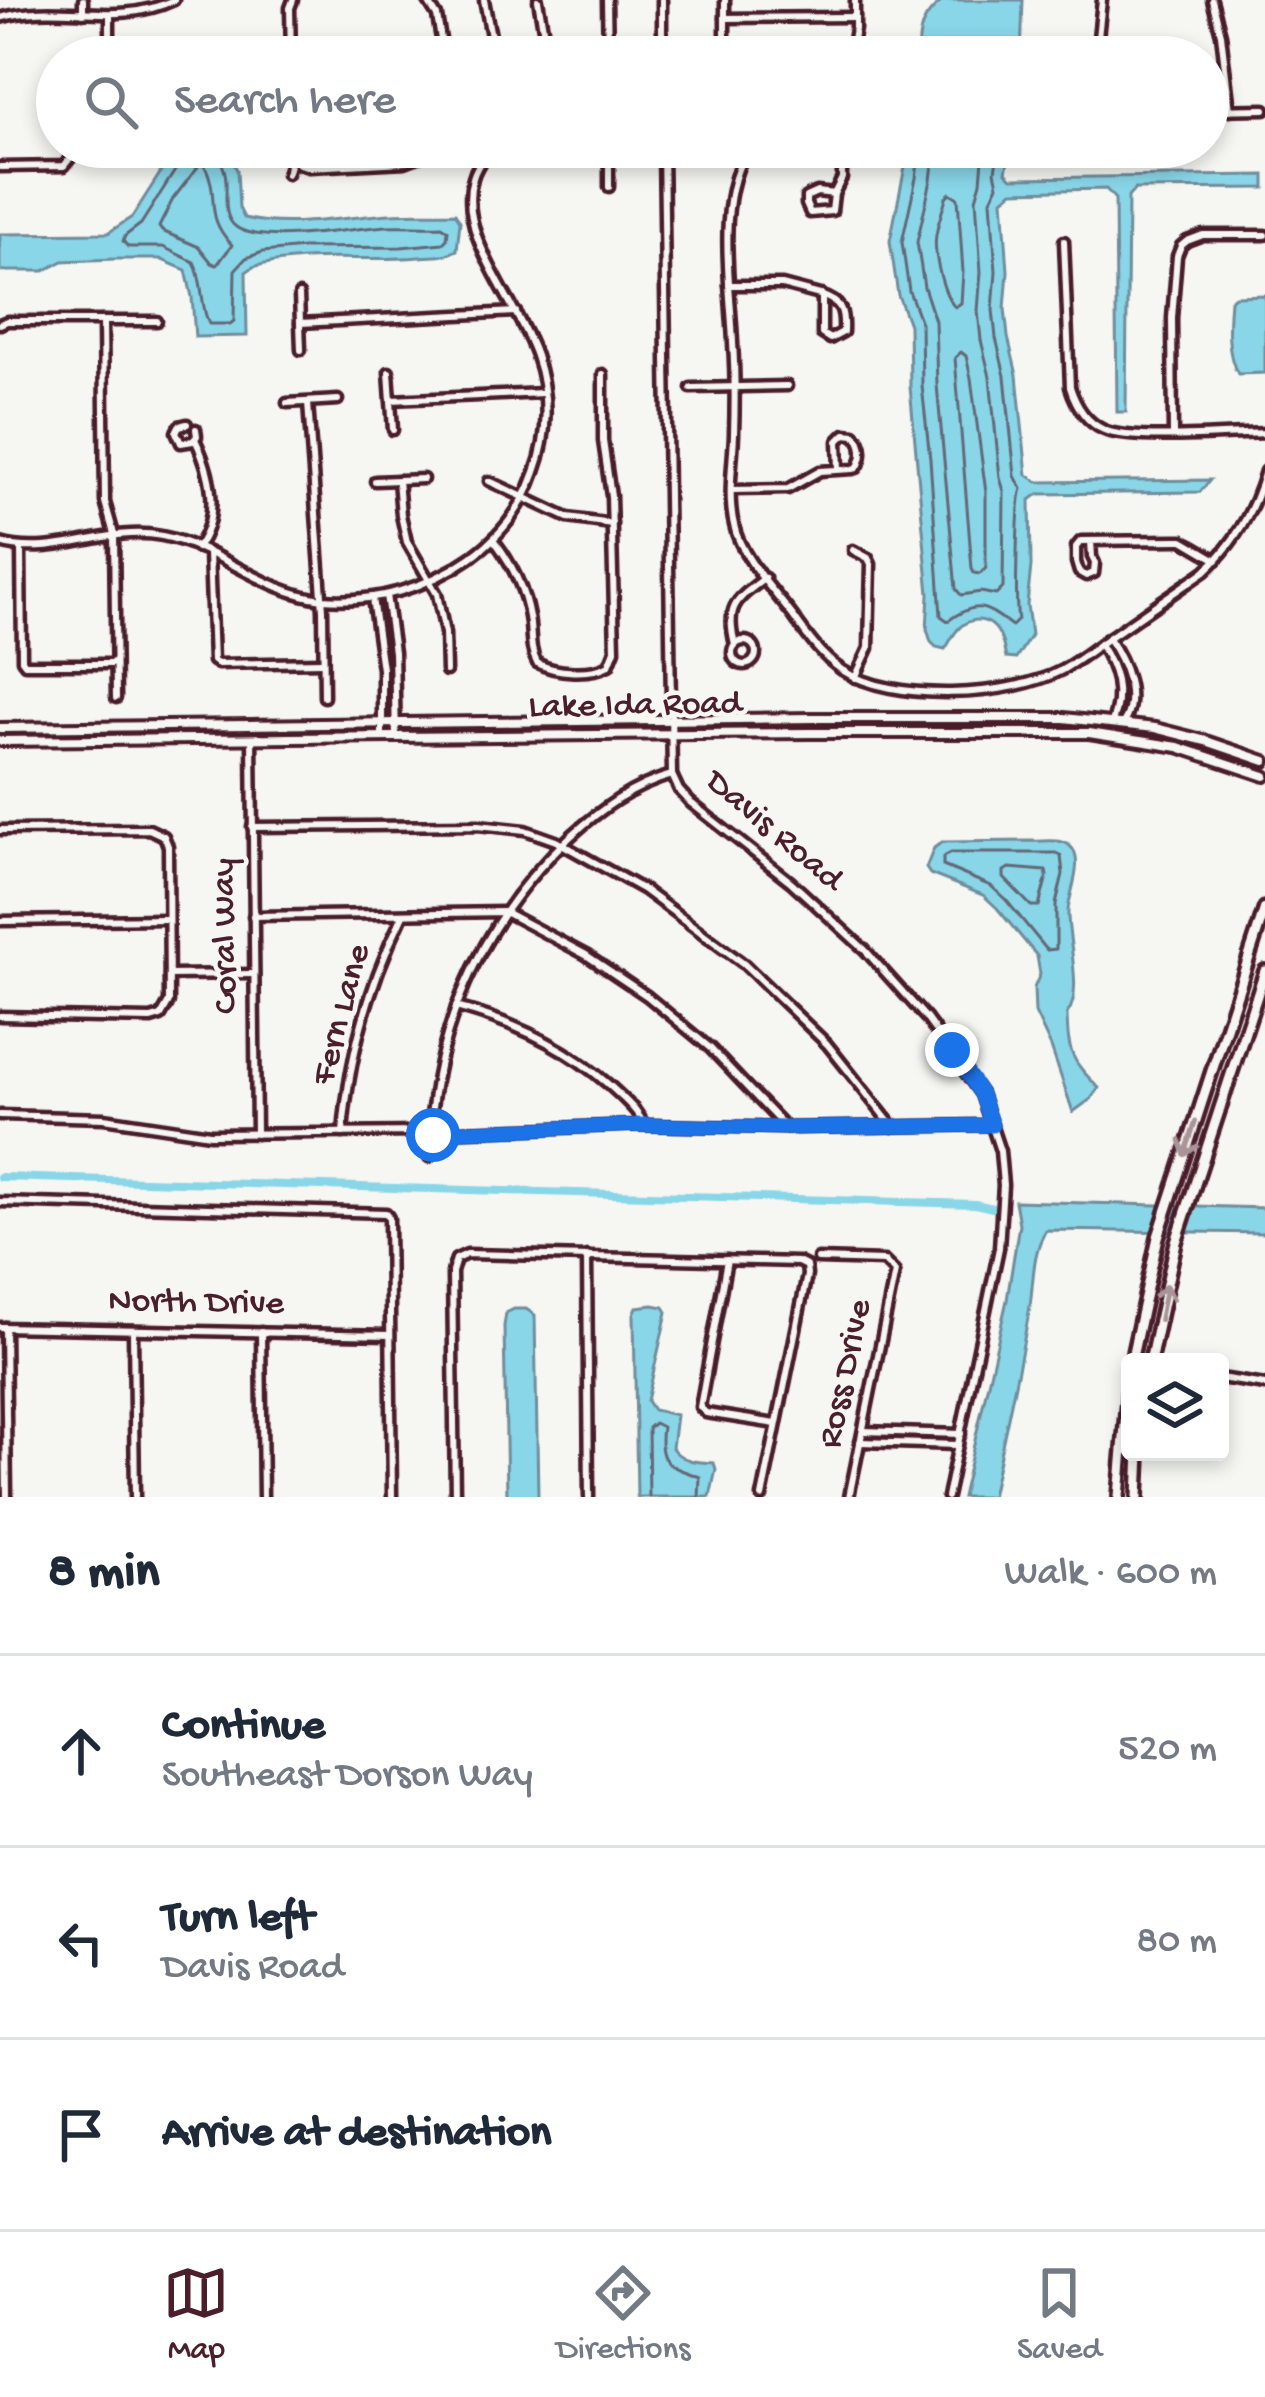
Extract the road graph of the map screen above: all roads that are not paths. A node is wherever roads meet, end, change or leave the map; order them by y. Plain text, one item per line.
1 (83, 0) edge
2 (293, 0) edge
3 (427, 0) edge
4 (484, 0) edge
5 (538, 0) edge
6 (608, 0) edge
7 (662, 0) edge
8 (724, 0) edge
9 (855, 0) edge
10 (1102, 0) edge
11 (1212, 0) edge
12 (168, 1) edge
13 (83, 13) junction
14 (110, 15) junction
15 (855, 17) junction
16 (725, 18) junction
17 (0, 19) edge
18 (110, 36) edge
19 (292, 36) edge
20 (440, 36) edge
21 (491, 36) edge
22 (544, 36) edge
23 (608, 36) edge
24 (662, 36) edge
25 (725, 36) edge
26 (853, 36) edge
27 (1098, 36) edge
28 (1221, 36) edge
29 (1229, 102) edge
30 (1230, 110) joint
31 (1265, 110) edge
32 (0, 166) edge
33 (36, 166) edge
34 (288, 168) edge
35 (476, 168) edge
36 (609, 168) edge
37 (663, 168) edge
38 (737, 168) edge
39 (842, 168) edge
40 (286, 174) dead end
41 (609, 187) dead end
42 (834, 194) junction
43 (1265, 235) edge
44 (1064, 241) dead end
45 (730, 285) junction
46 (299, 295) dead end
47 (822, 295) junction
48 (516, 312) junction
49 (103, 321) junction
50 (157, 321) dead end
51 (1, 323) edge
52 (300, 323) junction
53 (302, 350) dead end
54 (389, 372) dead end
55 (603, 374) dead end
56 (787, 386) dead end
57 (691, 388) dead end
58 (734, 388) junction
59 (544, 393) junction
60 (338, 400) dead end
61 (391, 400) junction
62 (287, 403) dead end
63 (308, 403) junction
64 (187, 424) dead end
65 (196, 429) dead end
66 (393, 430) dead end
67 (1173, 434) junction
68 (1265, 434) edge
69 (195, 439) junction
70 (839, 470) junction
71 (1265, 471) edge
72 (423, 479) dead end
73 (398, 480) junction
74 (375, 481) dead end
75 (489, 481) dead end
76 (732, 490) junction
77 (524, 497) junction
78 (612, 524) junction
79 (114, 534) junction
80 (493, 538) junction
81 (1091, 541) junction
82 (0, 543) edge
83 (21, 548) junction
84 (197, 548) junction
85 (853, 550) dead end
86 (209, 553) junction
87 (1217, 560) junction
88 (765, 578) junction
89 (430, 581) junction
90 (386, 595) junction
91 (320, 598) junction
92 (372, 598) junction
93 (1108, 638) junction
94 (1100, 644) junction
95 (735, 645) junction
96 (116, 660) junction
97 (324, 662) junction
98 (446, 671) dead end
99 (855, 678) junction
100 (324, 697) dead end
101 (116, 698) dead end
102 (898, 718) junction
103 (669, 720) junction
104 (1112, 722) junction
105 (1124, 723) junction
106 (382, 724) junction
107 (395, 724) junction
108 (0, 728) edge
109 (877, 732) junction
110 (1089, 733) junction
111 (669, 734) junction
112 (382, 737) junction
113 (396, 737) junction
114 (252, 738) junction
115 (0, 741) edge
116 (1265, 761) edge
117 (671, 775) junction
118 (1265, 776) edge
119 (252, 827) junction
120 (0, 830) edge
121 (562, 844) junction
122 (1265, 908) edge
123 (505, 912) junction
124 (403, 914) junction
125 (254, 916) junction
126 (169, 919) junction
127 (0, 921) edge
128 (1265, 971) edge
129 (254, 974) junction
130 (169, 975) junction
131 (456, 1007) junction
132 (0, 1016) edge
133 (1207, 1087) junction
134 (0, 1115) edge
135 (1217, 1118) junction
136 (644, 1125) junction
137 (992, 1125) junction
138 (893, 1127) junction
139 (786, 1128) junction
140 (429, 1132) junction
141 (344, 1133) junction
142 (256, 1134) junction
143 (429, 1157) dead end
144 (0, 1202) edge
145 (587, 1256) junction
146 (818, 1258) dead end
147 (727, 1260) junction
148 (2, 1327) edge
149 (133, 1330) junction
150 (262, 1332) junction
151 (390, 1335) junction
152 (1132, 1353) edge
153 (1152, 1353) edge
154 (1229, 1379) edge
155 (1265, 1385) edge
156 (776, 1424) junction
157 (863, 1431) junction
158 (961, 1434) junction
159 (860, 1442) junction
160 (958, 1444) junction
161 (1122, 1461) edge
162 (1140, 1461) edge
163 (7, 1497) edge
164 (134, 1497) edge
165 (263, 1497) edge
166 (392, 1497) edge
167 (455, 1497) edge
168 (589, 1497) edge
169 (762, 1497) edge
170 (849, 1497) edge
171 (947, 1497) edge
172 (1119, 1497) edge
173 (1138, 1497) edge

1 - 13 street
2 - 19 street
3 - 20 street
4 - 21 street
5 - 22 street
6 - 23 street
7 - 24 street
8 - 16 street
9 - 15 street
10 - 27 street
11 - 28 street
12 - 14 street
13 - 14 street
13 - 17 street
14 - 18 street
15 - 16 street
15 - 26 street
16 - 25 street
29 - 30 street
30 - 31 street
32 - 33 street
34 - 40 street
35 - 48 street
36 - 41 street
37 - 103 street, Davis Road
38 - 45 street
39 - 42 street
42 - 42 street
43 - 67 street
44 - 67 street
45 - 47 street
45 - 58 street
46 - 52 street
47 - 47 street
48 - 52 street
48 - 59 street
49 - 50 street
49 - 51 street
49 - 79 street
52 - 53 street
54 - 61 street
55 - 78 street
56 - 58 street
57 - 58 street
58 - 76 street
59 - 61 street
59 - 77 street
60 - 63 street
61 - 66 street
62 - 63 street
63 - 91 street
64 - 69 street
65 - 69 street
67 - 68 street
69 - 84 street
70 - 70 street
70 - 76 street
71 - 87 street
72 - 73 street
73 - 74 street
73 - 89 street
75 - 77 street
76 - 88 street
77 - 78 street
77 - 80 street
78 - 80 street
79 - 83 street
79 - 84 street
79 - 96 street
80 - 89 street
81 - 81 street
81 - 87 street
82 - 83 street
83 - 96 street
84 - 86 street
85 - 99 street
86 - 91 street
86 - 97 street
87 - 93 street
88 - 95 street
88 - 99 street
89 - 90 street
89 - 98 street
90 - 92 street
90 - 107 street
91 - 92 street
91 - 97 street
92 - 106 street
93 - 94 street
93 - 105 street
94 - 99 street
94 - 104 street
95 - 95 street
96 - 101 street
97 - 100 street
102 - 103 street, Lake Ida Road
102 - 104 street, Lake Ida Road
102 - 109 street
103 - 107 street, Lake Ida Road
103 - 111 street, Davis Road
104 - 105 street, Lake Ida Road
105 - 110 street
105 - 116 street, Lake Ida Road
106 - 107 street, Lake Ida Road
106 - 108 street, Lake Ida Road
106 - 112 street
107 - 113 street
109 - 110 street, Lake Ida Road
109 - 111 street, Lake Ida Road
110 - 118 street, Lake Ida Road
111 - 113 street, Lake Ida Road
111 - 117 street, Davis Road
112 - 113 street, Lake Ida Road
112 - 114 street, Lake Ida Road
114 - 115 street, Lake Ida Road
114 - 119 street, Coral Way
117 - 121 street
117 - 137 street, Davis Road
119 - 121 street
119 - 125 street, Coral Way
120 - 126 street
121 - 123 street
121 - 138 street
122 - 133 main road
123 - 124 street
123 - 131 street
123 - 139 street
124 - 125 street
124 - 141 street, Fern Lane
125 - 129 street, Coral Way
126 - 127 street
126 - 130 street
128 - 135 main road
129 - 130 street
129 - 142 street, Coral Way
130 - 132 street
131 - 136 street
131 - 140 street
133 - 135 main road
133 -> 152 main road
134 - 142 street
153 -> 135 main road
136 - 139 street
136 - 140 street
137 - 138 street
137 - 158 street, Davis Road
138 - 139 street
140 - 141 street
140 - 143 street
141 - 142 street
144 - 151 street
145 - 147 street
145 - 167 street
145 - 168 street
146 - 157 street, Ross Drive
147 - 156 street
147 - 156 street
148 - 149 street, North Drive
148 - 163 street
149 - 150 street, North Drive
149 - 164 street
150 - 151 street, North Drive
150 - 165 street
151 - 166 street
154 - 155 street
156 - 169 street
157 - 158 street
157 - 159 street, Ross Drive
158 - 160 street, Davis Road
159 - 160 street
159 - 170 street, Ross Drive
160 - 171 street, Davis Road
161 - 172 main road
162 - 173 main road

